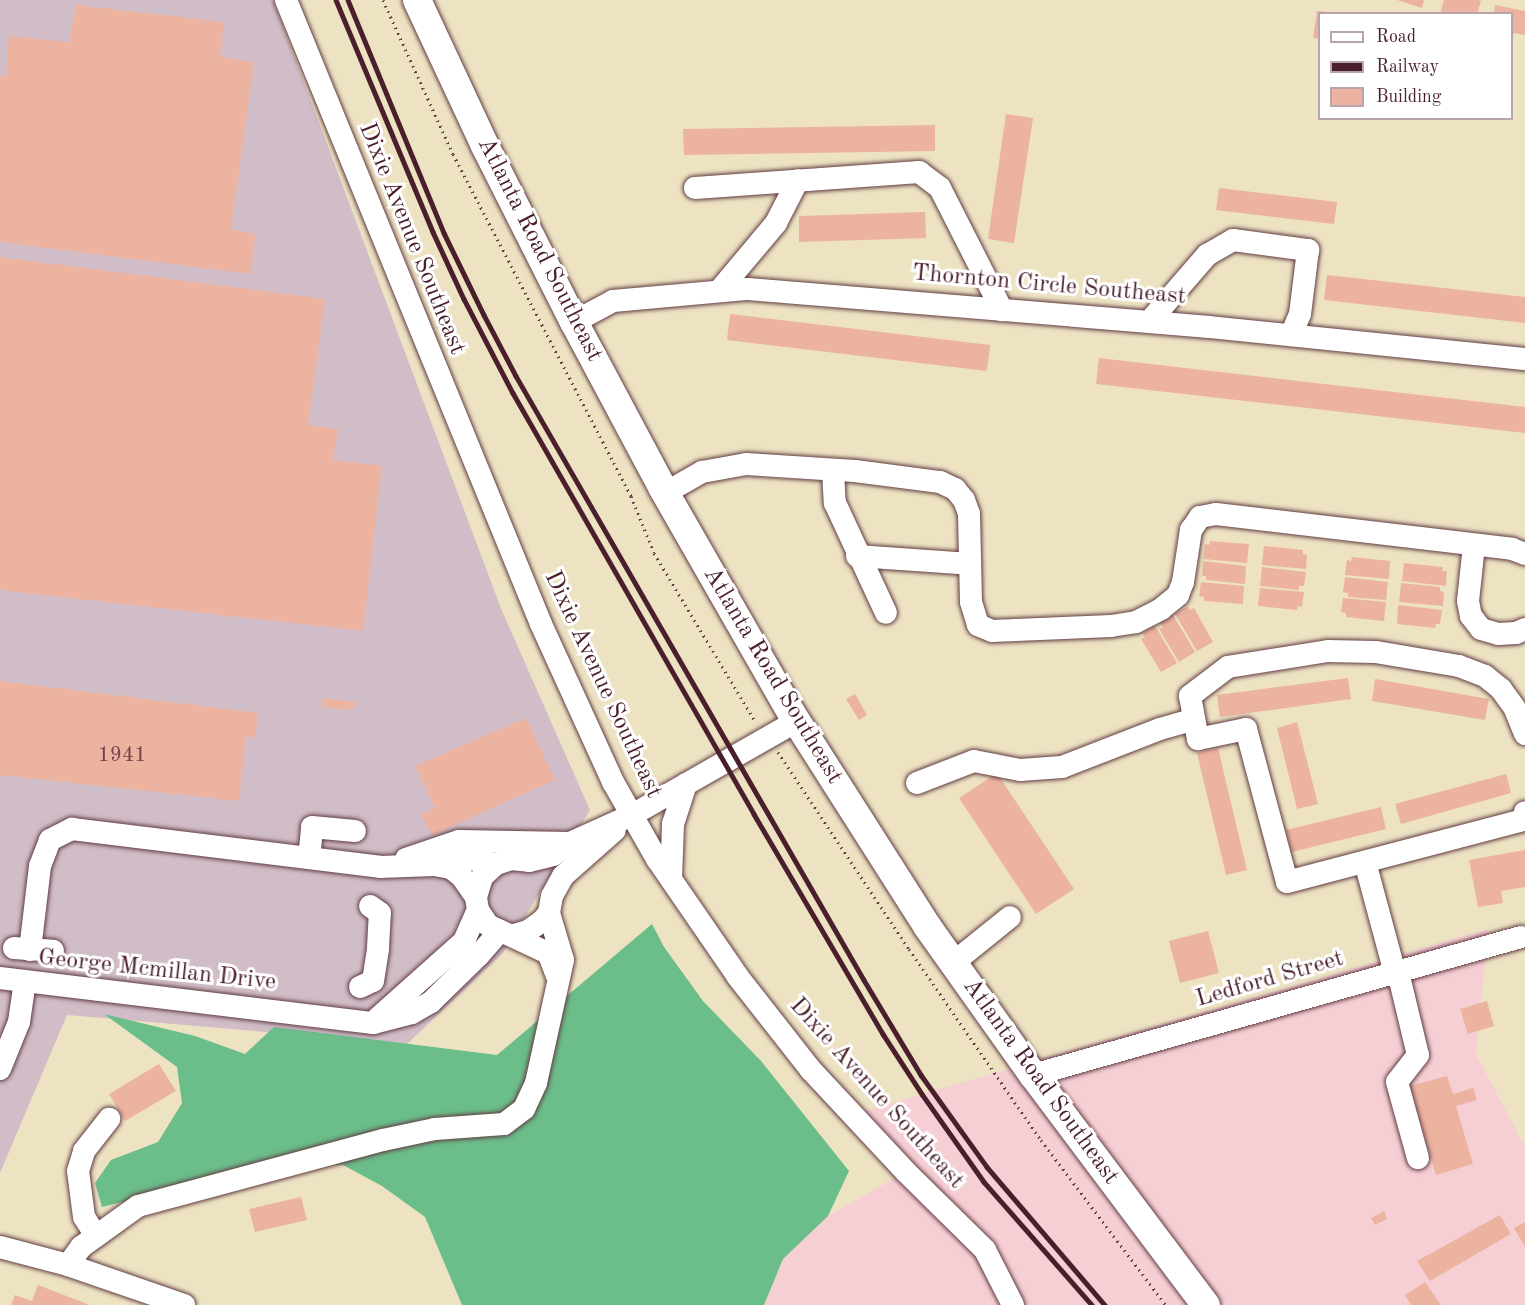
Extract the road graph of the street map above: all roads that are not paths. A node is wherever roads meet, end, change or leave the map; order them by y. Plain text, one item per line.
1 (286, 0) edge
2 (417, 0) edge
3 (798, 180) junction
4 (694, 188) dead end
5 (719, 291) junction
6 (1002, 310) junction
7 (1155, 314) junction
8 (574, 322) junction
9 (1291, 335) junction
10 (1525, 359) edge
11 (832, 470) junction
12 (665, 493) junction
13 (1474, 545) junction
14 (1525, 554) edge
15 (857, 556) junction
16 (970, 564) junction
17 (886, 613) dead end
18 (1525, 629) edge
19 (1194, 718) junction
20 (797, 721) junction
21 (1525, 734) edge
22 (917, 783) dead end
23 (686, 784) junction
24 (1525, 812) edge
25 (632, 815) junction
26 (355, 831) dead end
27 (570, 843) junction
28 (428, 852) junction
29 (309, 858) junction
30 (529, 861) junction
31 (1365, 862) junction
32 (496, 864) junction
33 (380, 867) junction
34 (671, 879) junction
35 (477, 904) junction
36 (550, 904) junction
37 (370, 906) dead end
38 (1010, 916) dead end
39 (507, 933) junction
40 (1521, 937) dead end
41 (53, 951) dead end
42 (953, 963) junction
43 (1397, 973) junction
44 (0, 978) edge
45 (25, 981) junction
46 (360, 987) dead end
47 (373, 1023) junction
48 (0, 1069) edge
49 (1033, 1075) junction
50 (536, 1083) junction
51 (109, 1119) dead end
52 (1418, 1158) dead end
53 (96, 1236) junction
54 (0, 1247) edge
55 (68, 1264) junction
56 (184, 1305) edge
57 (1013, 1305) edge
58 (1206, 1305) edge

1 - 25 street, Dixie Avenue Southeast
2 - 8 main road, Atlanta Road Southeast
3 - 4 street
3 - 5 street
3 - 6 street
5 - 6 street, Thornton Circle Southeast
5 - 8 street, Thornton Circle Southeast
6 - 7 street, Thornton Circle Southeast
7 - 9 street, Thornton Circle Southeast
7 - 9 street
8 - 12 main road, Atlanta Road Southeast
9 - 10 street, Thornton Circle Southeast
11 - 12 street
11 - 15 street
11 - 16 street
12 - 20 main road, Atlanta Road Southeast
13 - 14 street
13 - 16 street
13 - 18 street
15 - 16 street
15 - 17 street
19 - 21 street
19 - 22 street
19 - 31 street
20 - 23 street, George Mcmillan Drive
20 - 42 main road, Atlanta Road Southeast
23 - 25 street, George Mcmillan Drive
23 - 34 street
24 - 31 street
25 - 27 street, George Mcmillan Drive
25 - 34 street, Dixie Avenue Southeast
25 - 36 street, George Mcmillan Drive
26 - 29 street
27 - 28 street, George Mcmillan Drive
27 - 30 street, George Mcmillan Drive
28 - 32 street, George Mcmillan Drive
28 - 33 street, George Mcmillan Drive
29 - 33 street
29 - 41 street
30 - 32 street, George Mcmillan Drive
30 - 36 street
31 - 43 street
32 - 35 street
33 - 35 street
34 - 57 street, Dixie Avenue Southeast
35 - 39 street
35 - 47 street
36 - 39 street, George Mcmillan Drive
36 - 50 street
37 - 46 street
38 - 42 street
39 - 47 street, George Mcmillan Drive
39 - 50 street
40 - 43 street, Ledford Street
42 - 49 main road, Atlanta Road Southeast
43 - 49 street, Ledford Street
43 - 52 street
44 - 45 street
45 - 47 street, George Mcmillan Drive
45 - 48 street, George Mcmillan Drive
49 - 58 main road, Atlanta Road Southeast
50 - 53 street
51 - 53 street
53 - 55 street
54 - 55 street
55 - 56 street

